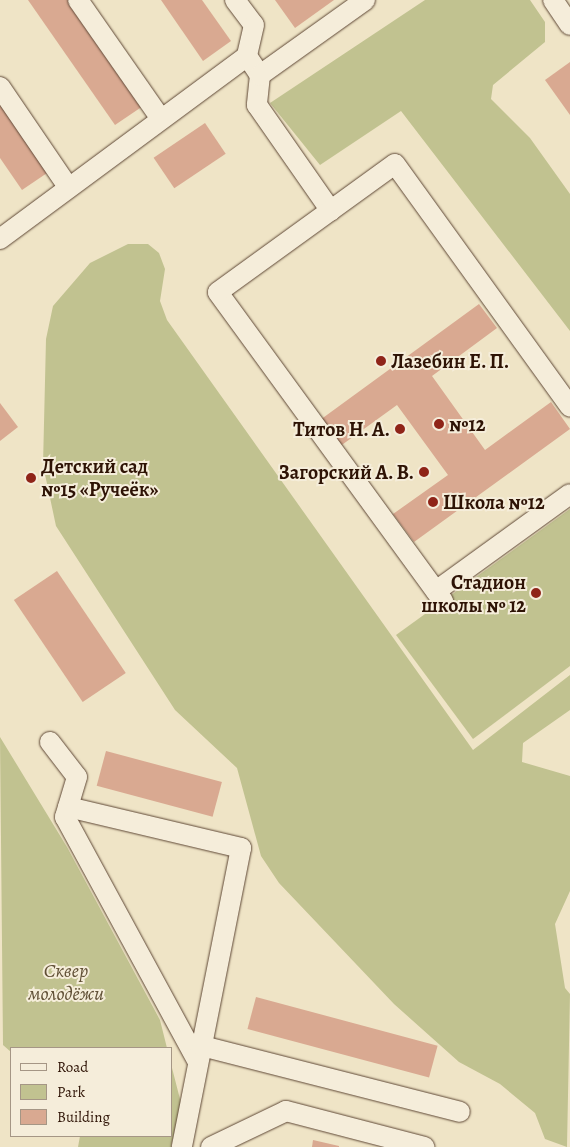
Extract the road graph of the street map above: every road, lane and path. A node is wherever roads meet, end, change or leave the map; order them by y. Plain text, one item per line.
1 (78, 0) edge
2 (235, 0) edge
3 (365, 0) edge
4 (553, 0) edge
5 (570, 25) edge
6 (247, 56) junction
7 (260, 75) junction
8 (0, 87) edge
9 (161, 119) junction
10 (70, 188) junction
11 (331, 211) junction
12 (0, 239) edge
13 (570, 406) edge
14 (570, 494) edge
15 (50, 742) dead end
16 (68, 807) junction
17 (200, 1054) junction
18 (460, 1112) dead end
19 (182, 1147) edge
20 (211, 1147) edge
21 (424, 1147) edge

1 - 9 street
2 - 6 street
3 - 7 street
4 - 5 street
6 - 7 street
6 - 9 street
7 - 11 street
8 - 10 street
9 - 10 street
10 - 12 street
11 - 13 street
11 - 14 street
15 - 16 street
16 - 17 street
16 - 17 street
17 - 18 street
17 - 19 street
20 - 21 street

